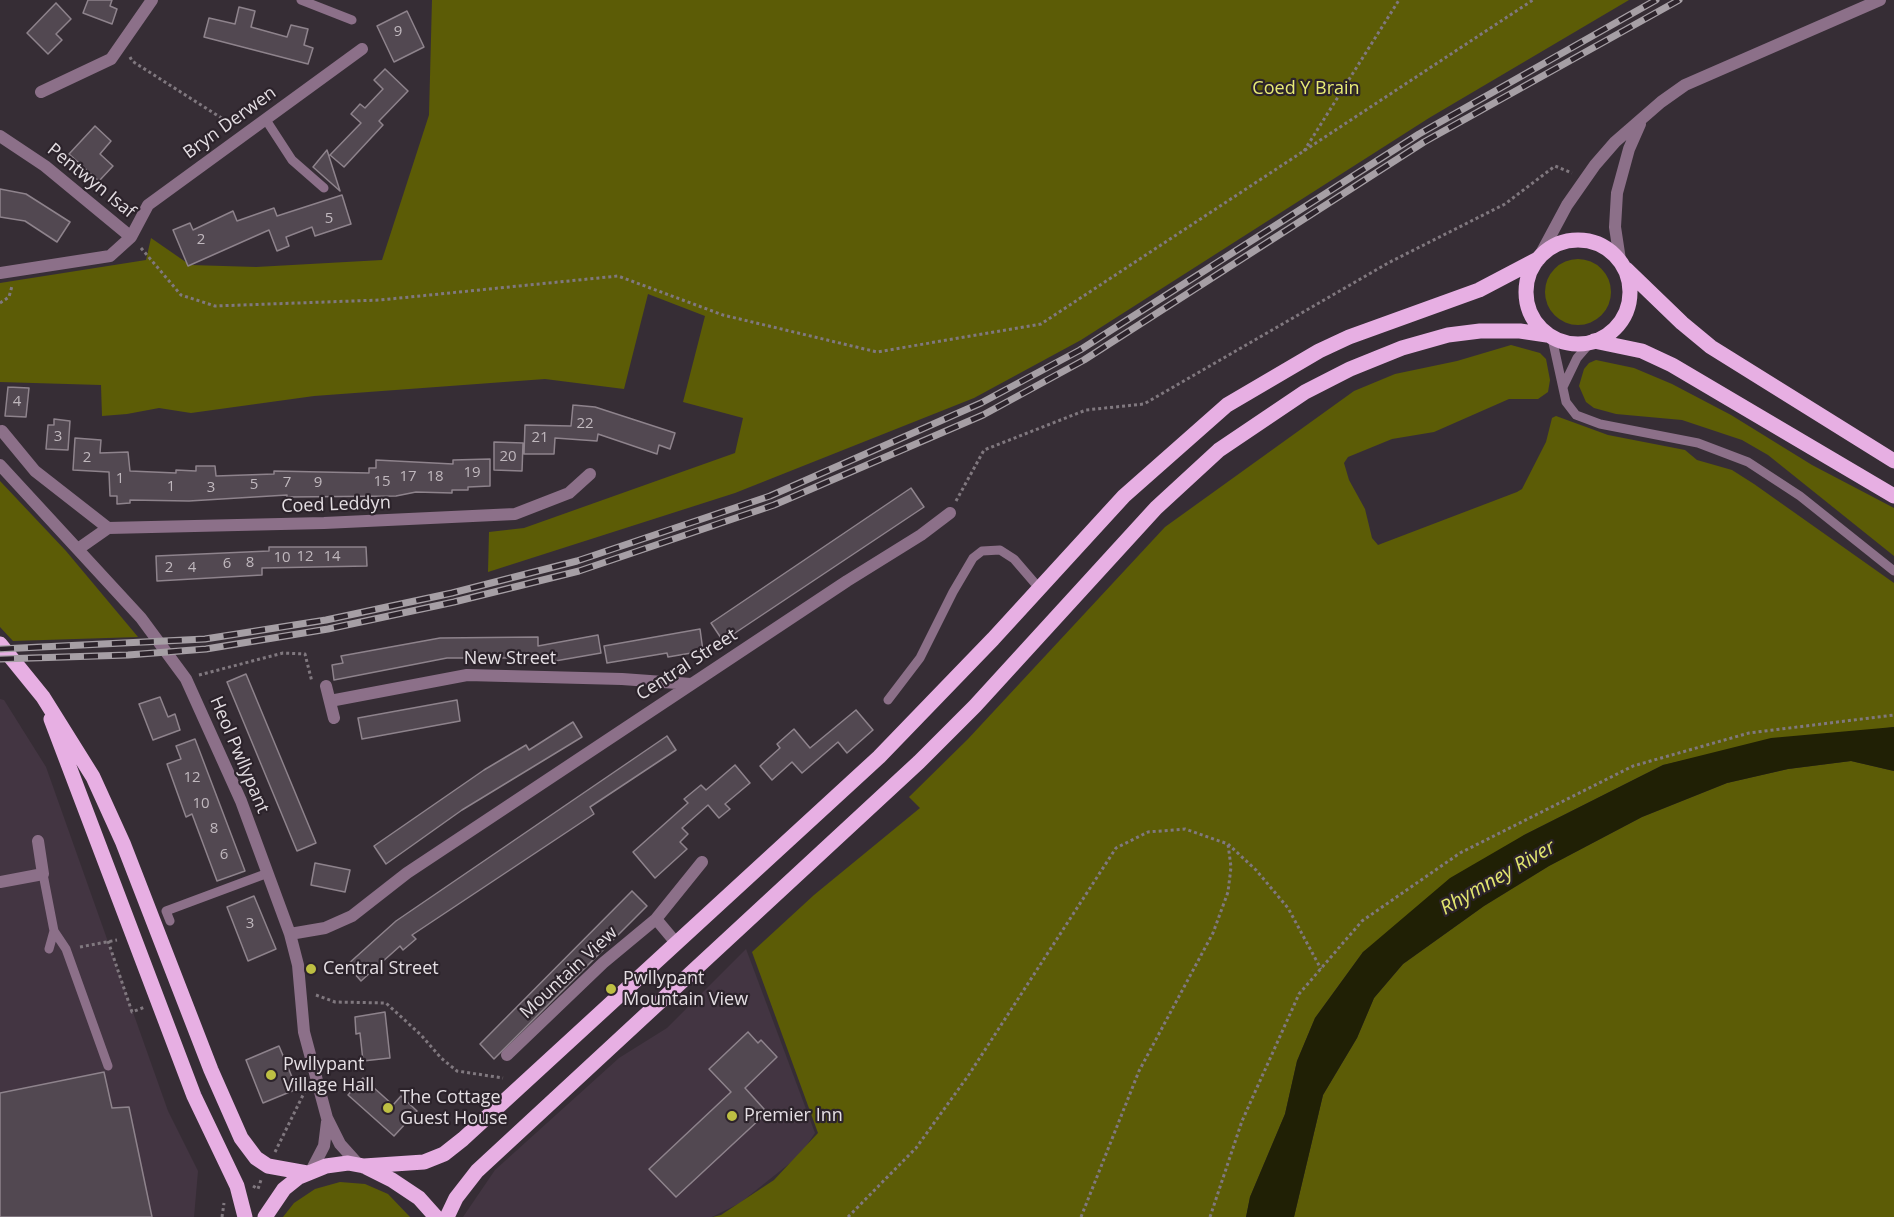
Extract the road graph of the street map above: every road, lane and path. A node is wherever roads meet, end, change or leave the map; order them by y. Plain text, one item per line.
1 (152, 0) edge
2 (300, 0) edge
3 (1399, 0) edge
4 (1533, 0) edge
5 (1880, 0) edge
6 (352, 20) dead end
7 (362, 49) dead end
8 (132, 61) dead end
9 (41, 92) dead end
10 (266, 120) junction
11 (1641, 120) junction
12 (246, 134) junction
13 (0, 136) edge
14 (1303, 153) junction
15 (1585, 178) junction
16 (324, 188) dead end
17 (131, 237) junction
18 (1538, 259) junction
19 (1623, 264) junction
20 (14, 272) junction
21 (0, 273) edge
22 (0, 303) edge
23 (1550, 337) junction
24 (1592, 342) junction
25 (1563, 387) junction
26 (2, 431) dead end
27 (1894, 461) edge
28 (0, 465) edge
29 (590, 474) dead end
30 (1894, 496) edge
31 (950, 513) joint
32 (108, 528) junction
33 (78, 549) junction
34 (1894, 571) edge
35 (1040, 588) junction
36 (0, 644) edge
37 (214, 670) dead end
38 (691, 684) junction
39 (326, 686) dead end
40 (43, 697) junction
41 (888, 700) dead end
42 (330, 701) junction
43 (1894, 715) edge
44 (334, 718) dead end
45 (38, 841) dead end
46 (1228, 844) junction
47 (702, 862) dead end
48 (268, 873) junction
49 (43, 874) junction
50 (0, 882) edge
51 (656, 919) junction
52 (170, 921) dead end
53 (54, 931) junction
54 (290, 934) junction
55 (108, 941) dead end
56 (677, 944) junction
57 (49, 949) dead end
58 (66, 950) junction
59 (1321, 970) junction
60 (300, 990) junction
61 (507, 1055) dead end
62 (108, 1066) dead end
63 (503, 1078) dead end
64 (327, 1118) junction
65 (361, 1165) junction
66 (309, 1172) junction
67 (244, 1217) edge
68 (265, 1217) edge
69 (436, 1217) edge
70 (447, 1217) edge
71 (848, 1217) edge
72 (1081, 1217) edge
73 (1210, 1217) edge

1 - 9 street
2 - 6 lane
3 - 14 path
4 - 14 path
5 - 11 street
7 - 10 street, Bryn Derwen
8 - 12 path
10 - 12 street, Bryn Derwen
10 - 16 lane
11 - 15 street
11 - 19 street
12 - 17 street, Bryn Derwen
13 - 17 street, Pentwyn Isaf
14 - 17 path
15 - 18 street
15 - 31 path
17 - 20 street, Pentwyn Isaf
18 - 19 main road
18 - 23 main road
18 - 35 main road
19 - 24 main road
19 - 27 main road
20 - 21 street, Pentwyn Isaf
20 - 22 path
23 - 24 main road
23 - 25 lane
23 - 70 main road
24 - 25 lane
24 - 30 main road
25 - 34 lane
26 - 32 street
28 - 33 street, Heol Pwllypant
29 - 32 street, Coed Leddyn
31 - 38 street, Central Street
32 - 33 street
33 - 48 street, Heol Pwllypant
35 - 41 lane
35 - 56 main road
36 - 40 main road
37 - 42 path
38 - 42 street, New Street
38 - 54 street, Central Street
39 - 42 street
40 - 66 main road
40 - 67 main road
42 - 44 street
43 - 59 path
45 - 49 street
46 - 59 path
46 - 71 path
46 - 72 path
47 - 51 street, Mountain View
48 - 52 lane
48 - 54 street, Heol Pwllypant
49 - 50 street
49 - 53 lane
51 - 56 street
51 - 61 street, Mountain View
53 - 57 lane
53 - 58 lane
54 - 60 street, Heol Pwllypant
55 - 58 path
56 - 65 main road
58 - 62 lane
59 - 73 path
60 - 63 path
60 - 64 street, Heol Pwllypant
64 - 65 street, Heol Pwllypant
64 - 66 street, Heol Pwllypant
65 - 66 main road
65 - 69 main road
66 - 68 main road

